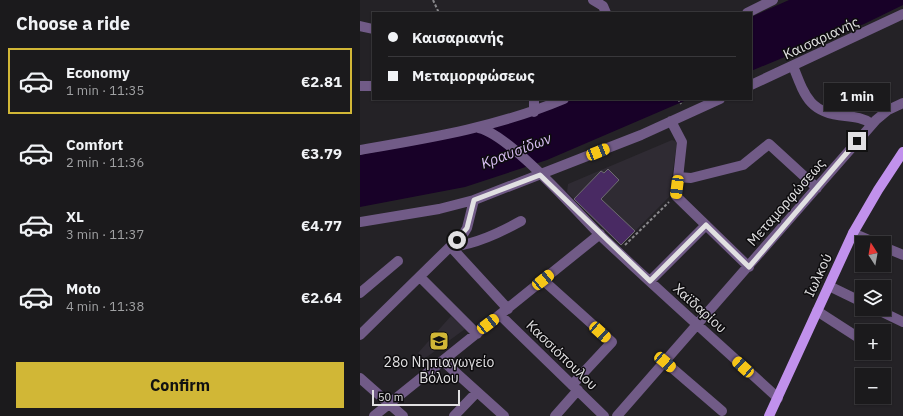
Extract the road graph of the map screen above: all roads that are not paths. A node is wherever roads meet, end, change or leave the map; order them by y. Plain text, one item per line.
1 (593, 0) edge
2 (772, 0) edge
3 (606, 12) edge
4 (750, 12) edge
5 (903, 14) edge
6 (360, 26) edge
7 (372, 29) edge
8 (793, 66) junction
9 (752, 85) edge
10 (360, 86) edge
11 (372, 86) edge
12 (534, 100) edge
13 (558, 100) edge
14 (718, 100) edge
15 (547, 102) edge
16 (903, 103) edge
17 (534, 112) junction
18 (671, 121) junction
19 (872, 124) junction
20 (482, 128) junction
21 (360, 150) edge
22 (903, 152) edge
23 (538, 173) junction
24 (678, 177) junction
25 (817, 188) junction
26 (474, 200) junction
27 (521, 221) dead end
28 (360, 222) edge
29 (706, 225) junction
30 (854, 233) junction
31 (600, 234) junction
32 (861, 236) edge
33 (450, 247) junction
34 (891, 250) edge
35 (903, 255) edge
36 (398, 261) dead end
37 (749, 267) junction
38 (420, 277) junction
39 (543, 280) junction
40 (650, 281) junction
41 (829, 286) junction
42 (360, 293) edge
43 (855, 299) edge
44 (817, 311) junction
45 (504, 312) junction
46 (891, 316) edge
47 (903, 322) edge
48 (698, 325) junction
49 (477, 334) junction
50 (360, 335) edge
51 (855, 335) edge
52 (443, 361) junction
53 (665, 362) junction
54 (360, 378) edge
55 (575, 387) junction
56 (477, 392) junction
57 (778, 398) junction
58 (390, 404) junction
59 (722, 411) dead end
60 (374, 416) edge
61 (403, 416) edge
62 (454, 416) edge
63 (504, 416) edge
64 (555, 416) edge
65 (604, 416) edge
66 (617, 416) edge
67 (769, 416) edge

1 - 3 street
2 - 4 street
5 - 8 street, Καισαριανής
6 - 7 street
8 - 9 street, Καισαριανής
8 - 19 street
10 - 11 street
12 - 17 street
13 - 15 street
14 - 18 street
15 - 17 street
16 - 19 street, Μεταμορφώσεως
17 - 20 street
18 - 23 street
18 - 24 street
19 - 25 street, Μεταμορφώσεως
20 - 21 street
20 - 23 street, Χαϊδαρίου
22 - 30 main road, Ιωλκού
23 - 26 street
23 - 31 street, Χαϊδαρίου
24 - 25 street
24 - 29 street
25 - 37 street, Μεταμορφώσεως
26 - 28 street
26 - 33 street
27 - 33 street
29 - 37 street
29 - 40 street
30 - 32 street
30 - 41 main road, Ιωλκού
31 - 39 street
31 - 40 street, Χαϊδαρίου
33 - 38 street
33 - 45 street, Κασσιόπουλου
34 - 35 street
36 - 42 street
37 - 48 street, Μεταμορφώσεως
38 - 49 street
38 - 50 street
39 - 45 street
39 - 55 street
40 - 48 street, Χαϊδαρίου
41 - 43 street
41 - 44 main road, Ιωλκού
44 - 51 street
44 - 57 main road, Ιωλκού
45 - 49 street
45 - 55 street, Κασσιόπουλου
46 - 47 street
48 - 53 street, Μεταμορφώσεως
48 - 57 street, Χαϊδαρίου
49 - 52 street
52 - 56 street
52 - 58 street
53 - 59 street
53 - 66 street, Μεταμορφώσεως
54 - 58 street
55 - 64 street
55 - 65 street, Κασσιόπουλου
56 - 62 street
56 - 63 street
57 - 67 main road, Ιωλκού
58 - 60 street
58 - 61 street

